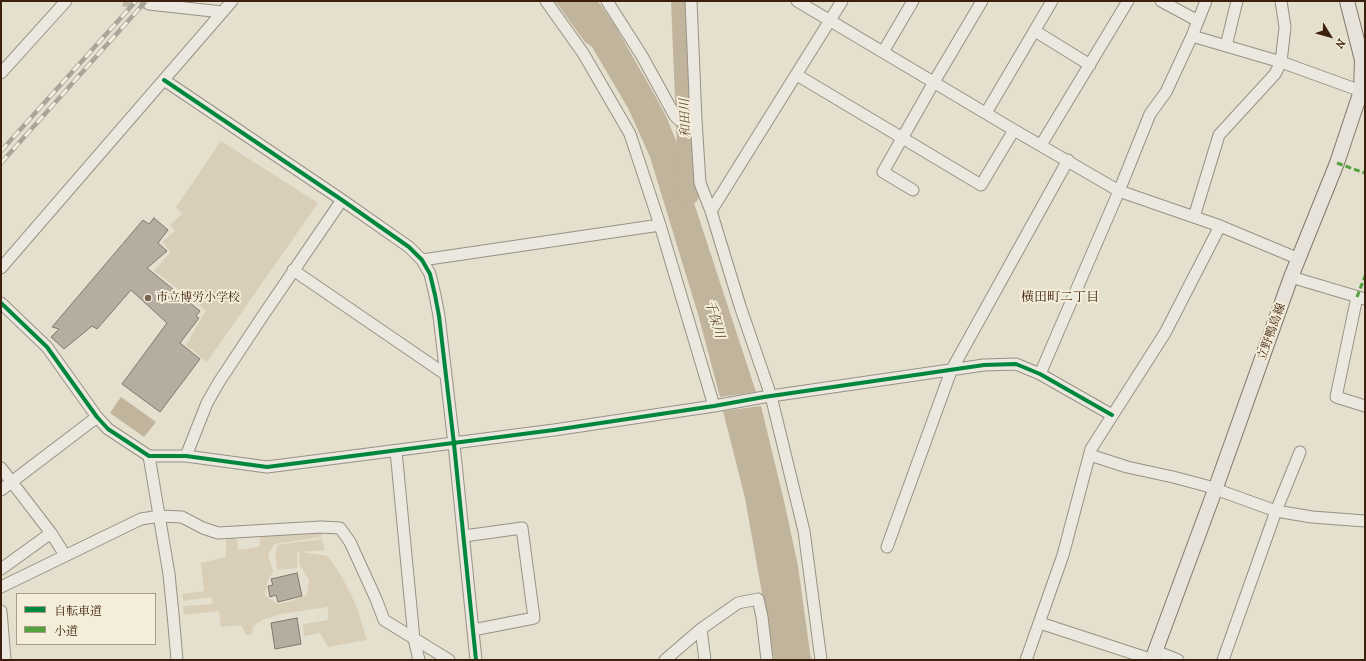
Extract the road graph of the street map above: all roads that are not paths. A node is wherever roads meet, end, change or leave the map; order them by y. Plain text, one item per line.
1 (66, 1) edge
2 (232, 1) edge
3 (546, 1) edge
4 (607, 1) edge
5 (691, 1) edge
6 (797, 1) edge
7 (842, 1) edge
8 (913, 1) edge
9 (982, 1) edge
10 (1052, 1) edge
11 (1128, 1) edge
12 (1160, 1) edge
13 (1206, 1) edge
14 (1237, 1) edge
15 (1281, 1) edge
16 (1347, 1) edge
17 (149, 4) dead end
18 (222, 12) junction
19 (830, 21) junction
20 (1198, 21) junction
21 (1035, 31) junction
22 (1192, 36) junction
23 (1226, 46) junction
24 (883, 52) junction
25 (1281, 62) junction
26 (1090, 65) junction
27 (1, 73) edge
28 (797, 75) junction
29 (164, 80) junction
30 (934, 82) junction
31 (1361, 91) junction
32 (986, 114) junction
33 (693, 120) junction
34 (1014, 130) junction
35 (903, 139) junction
36 (1041, 145) junction
37 (1068, 160) junction
38 (913, 190) dead end
39 (1119, 191) junction
40 (342, 200) junction
41 (711, 211) junction
42 (1194, 217) junction
43 (660, 225) junction
44 (1220, 226) junction
45 (1299, 259) junction
46 (422, 260) junction
47 (1, 268) edge
48 (293, 270) junction
49 (1292, 277) junction
50 (1361, 298) edge
51 (1, 303) edge
52 (951, 370) junction
53 (445, 374) junction
54 (1040, 374) junction
55 (767, 396) junction
56 (716, 406) junction
57 (1365, 406) edge
58 (1112, 415) junction
59 (97, 418) junction
60 (454, 444) junction
61 (396, 451) junction
62 (1300, 452) dead end
63 (1090, 455) junction
64 (148, 456) junction
65 (186, 456) junction
66 (1, 468) edge
67 (12, 482) junction
68 (1, 490) edge
69 (1215, 490) junction
70 (1276, 511) junction
71 (160, 516) junction
72 (1365, 521) edge
73 (51, 533) junction
74 (464, 536) junction
75 (887, 547) dead end
76 (65, 555) junction
77 (1, 569) edge
78 (1, 587) edge
79 (1, 611) edge
80 (1040, 622) junction
81 (701, 629) junction
82 (473, 630) junction
83 (2, 638) edge
84 (414, 639) junction
85 (1154, 657) edge
86 (5, 660) edge
87 (177, 660) edge
88 (419, 660) edge
89 (449, 660) edge
90 (476, 660) edge
91 (665, 660) edge
92 (705, 660) edge
93 (767, 660) edge
94 (821, 660) edge
95 (1026, 660) edge
96 (1178, 660) edge
97 (1223, 660) edge

1 - 27 street
2 - 18 street
3 - 43 street
4 - 33 street
5 - 33 street
6 - 19 street
7 - 19 street
8 - 24 street
9 - 30 street
10 - 21 street
11 - 26 street
12 - 20 street
13 - 20 street
14 - 23 street
15 - 25 street
16 - 31 main road, 立野鴨島線
17 - 18 street
18 - 29 street
19 - 24 street
19 - 28 street
20 - 22 street
21 - 26 street
21 - 32 street
22 - 23 street
22 - 39 street
23 - 25 street
24 - 30 street
25 - 31 street
25 - 42 street
26 - 36 street
28 - 35 street
28 - 41 street
29 - 40 street
29 - 47 street
30 - 32 street
30 - 35 street
31 - 45 main road, 立野鴨島線
32 - 34 street
33 - 41 street
34 - 35 street
34 - 36 street
35 - 38 street
36 - 37 street
37 - 39 street
37 - 52 street
39 - 42 street
39 - 54 street
40 - 46 street
40 - 48 street
41 - 55 street
42 - 44 street
43 - 46 street
43 - 56 street
44 - 45 street
44 - 58 street
45 - 49 main road, 立野鴨島線
46 - 53 street
48 - 53 street
48 - 65 street
49 - 50 street
49 - 69 main road, 立野鴨島線
50 - 57 street
51 - 59 street
52 - 54 street
52 - 55 street
52 - 75 street
53 - 60 street
54 - 58 street
55 - 56 street
55 - 94 street
56 - 60 street
58 - 63 street
59 - 64 street
59 - 67 street
60 - 61 street
60 - 74 street
61 - 65 street
61 - 84 street
62 - 70 street
63 - 69 street
63 - 80 street
64 - 65 street
64 - 71 street
66 - 67 street
67 - 68 street
67 - 73 street
69 - 70 street
69 - 85 main road, 立野鴨島線
70 - 72 street
70 - 97 street
71 - 76 street
71 - 84 street
71 - 87 street
73 - 76 street
73 - 77 street
74 - 82 street
74 - 82 street
76 - 78 street
79 - 83 street
80 - 85 street
80 - 95 street
81 - 91 street
81 - 92 street
81 - 93 street
82 - 90 street
83 - 86 street
84 - 88 street
84 - 89 street
85 - 96 street

